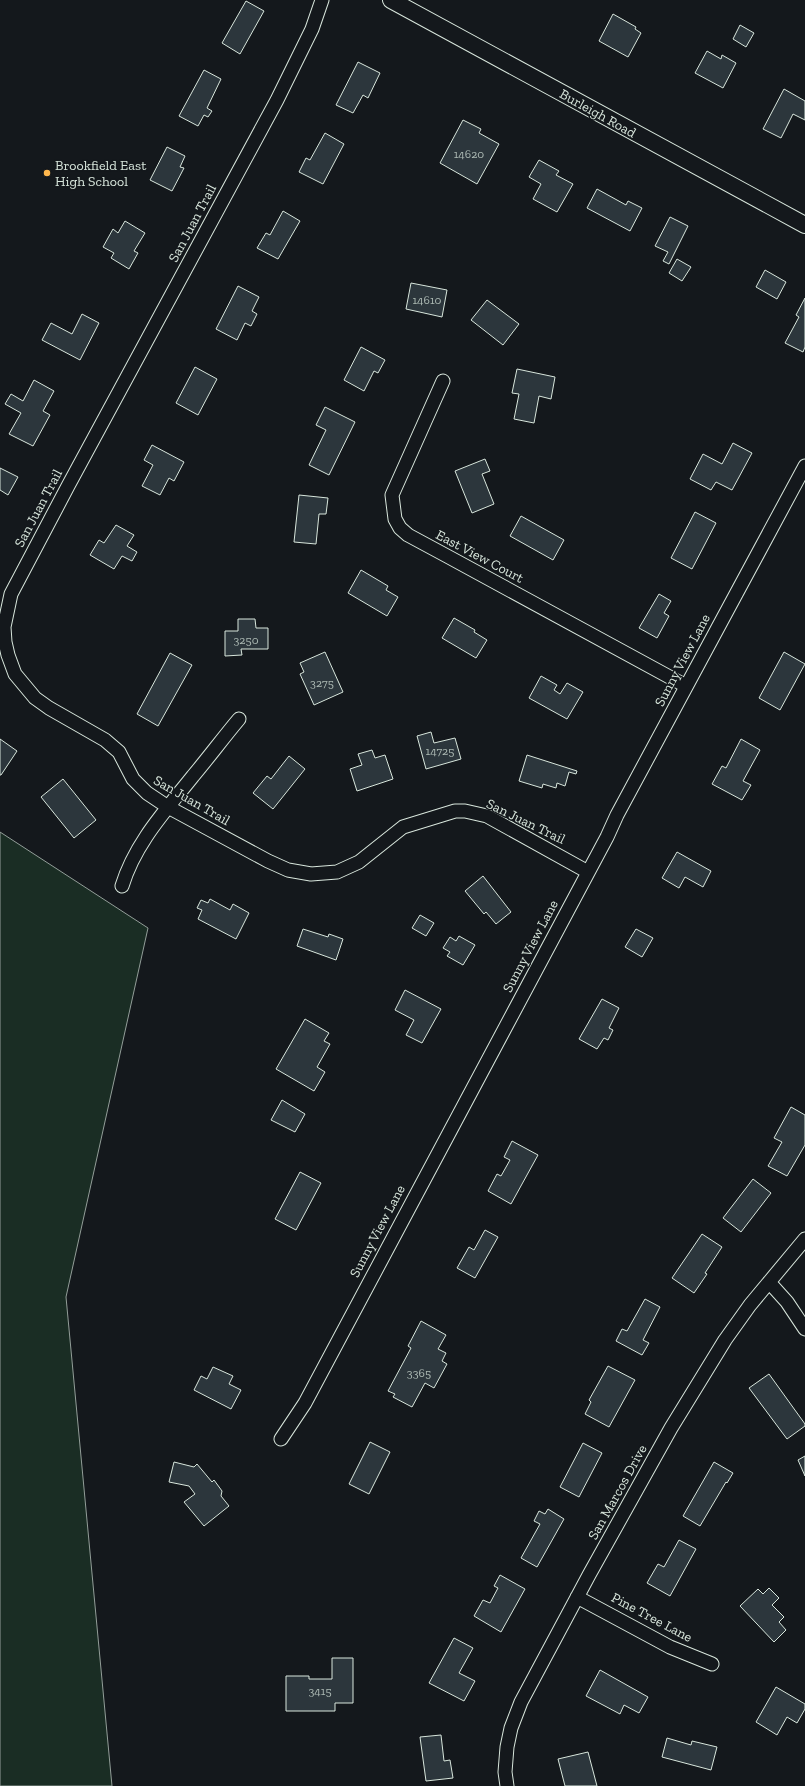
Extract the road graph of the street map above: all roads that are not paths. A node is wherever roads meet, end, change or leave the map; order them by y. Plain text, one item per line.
1 (322, 0) edge
2 (391, 0) edge
3 (805, 225) edge
4 (443, 381) dead end
5 (805, 466) edge
6 (686, 686) junction
7 (239, 719) dead end
8 (168, 807) junction
9 (588, 872) junction
10 (122, 886) dead end
11 (805, 1239) edge
12 (768, 1282) junction
13 (805, 1329) edge
14 (281, 1439) dead end
15 (578, 1597) junction
16 (712, 1664) dead end
17 (507, 1785) edge

1 - 8 street, San Juan Trail
2 - 3 street, Burleigh Road
4 - 6 street, East View Court
5 - 6 street, Sunny View Lane
6 - 9 street, Sunny View Lane
7 - 8 street
8 - 9 street, San Juan Trail
8 - 10 street
9 - 14 street, Sunny View Lane
11 - 12 street, San Marcos Drive
12 - 13 street
12 - 15 street, San Marcos Drive
15 - 16 street, Pine Tree Lane
15 - 17 street, San Marcos Drive

